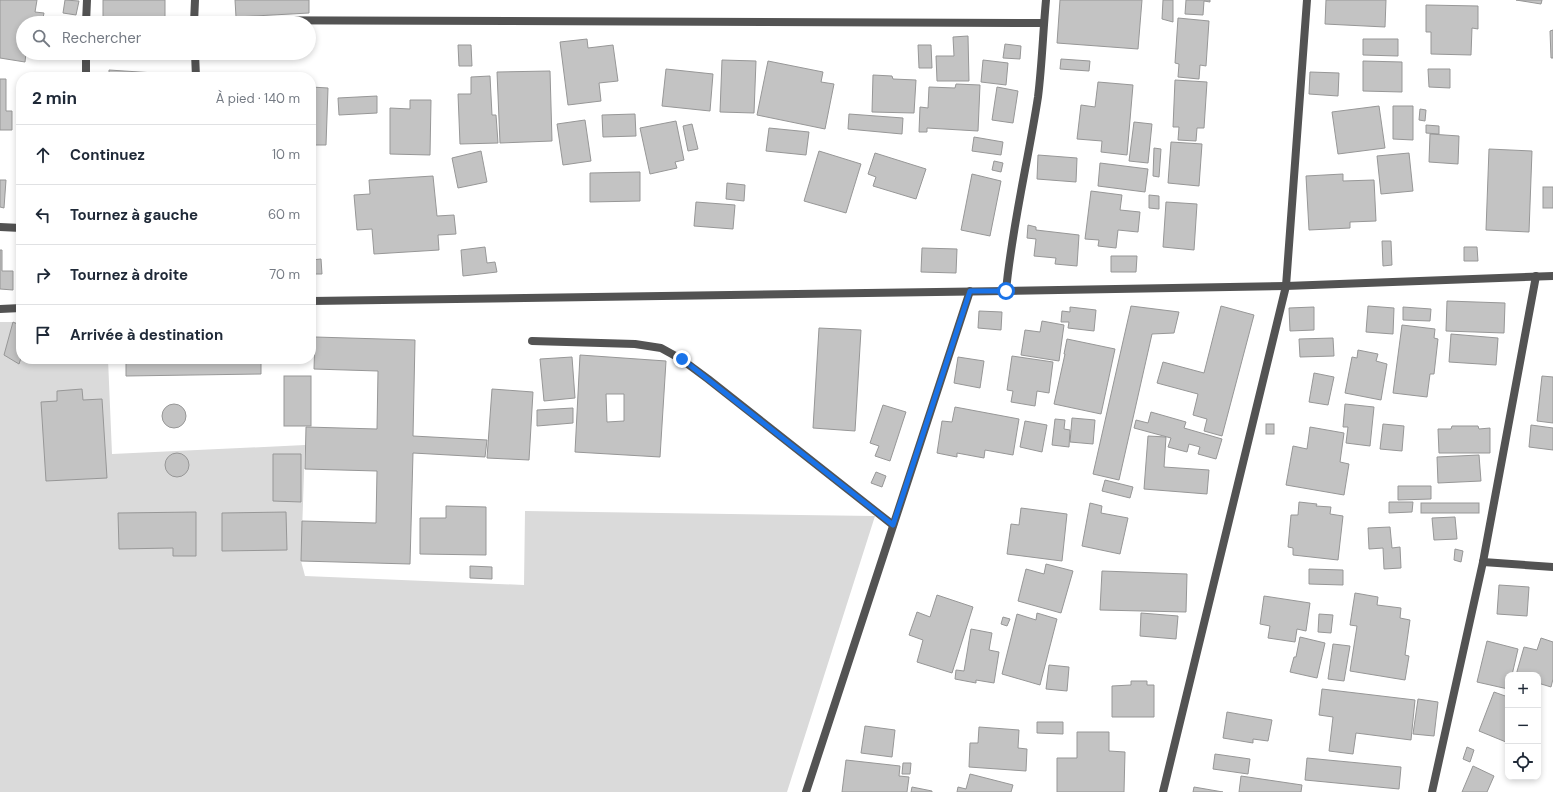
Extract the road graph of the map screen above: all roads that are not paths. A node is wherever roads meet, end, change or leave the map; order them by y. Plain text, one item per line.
1 (87, 0) edge
2 (195, 0) edge
3 (1046, 0) edge
4 (1307, 0) edge
5 (86, 16) edge
6 (194, 16) edge
7 (316, 21) edge
8 (1044, 23) junction
9 (86, 60) edge
10 (195, 60) edge
11 (86, 72) edge
12 (196, 72) edge
13 (0, 227) edge
14 (16, 228) edge
15 (1536, 276) junction
16 (1553, 276) edge
17 (1286, 286) junction
18 (970, 291) junction
19 (1006, 291) junction
20 (316, 301) edge
21 (16, 308) edge
22 (0, 309) edge
23 (532, 341) dead end
24 (893, 525) junction
25 (1483, 562) junction
26 (1553, 567) edge
27 (806, 792) edge
28 (1163, 792) edge
29 (1432, 792) edge

1 - 5 street
2 - 6 street
3 - 8 street
4 - 17 street
7 - 8 street
8 - 19 street
9 - 11 street
10 - 12 street
13 - 14 street
15 - 16 street
15 - 17 street
15 - 25 street
17 - 19 street
17 - 28 street
18 - 19 street
18 - 20 street
18 - 24 street
21 - 22 street
23 - 24 street
24 - 27 street
25 - 26 street
25 - 29 street

